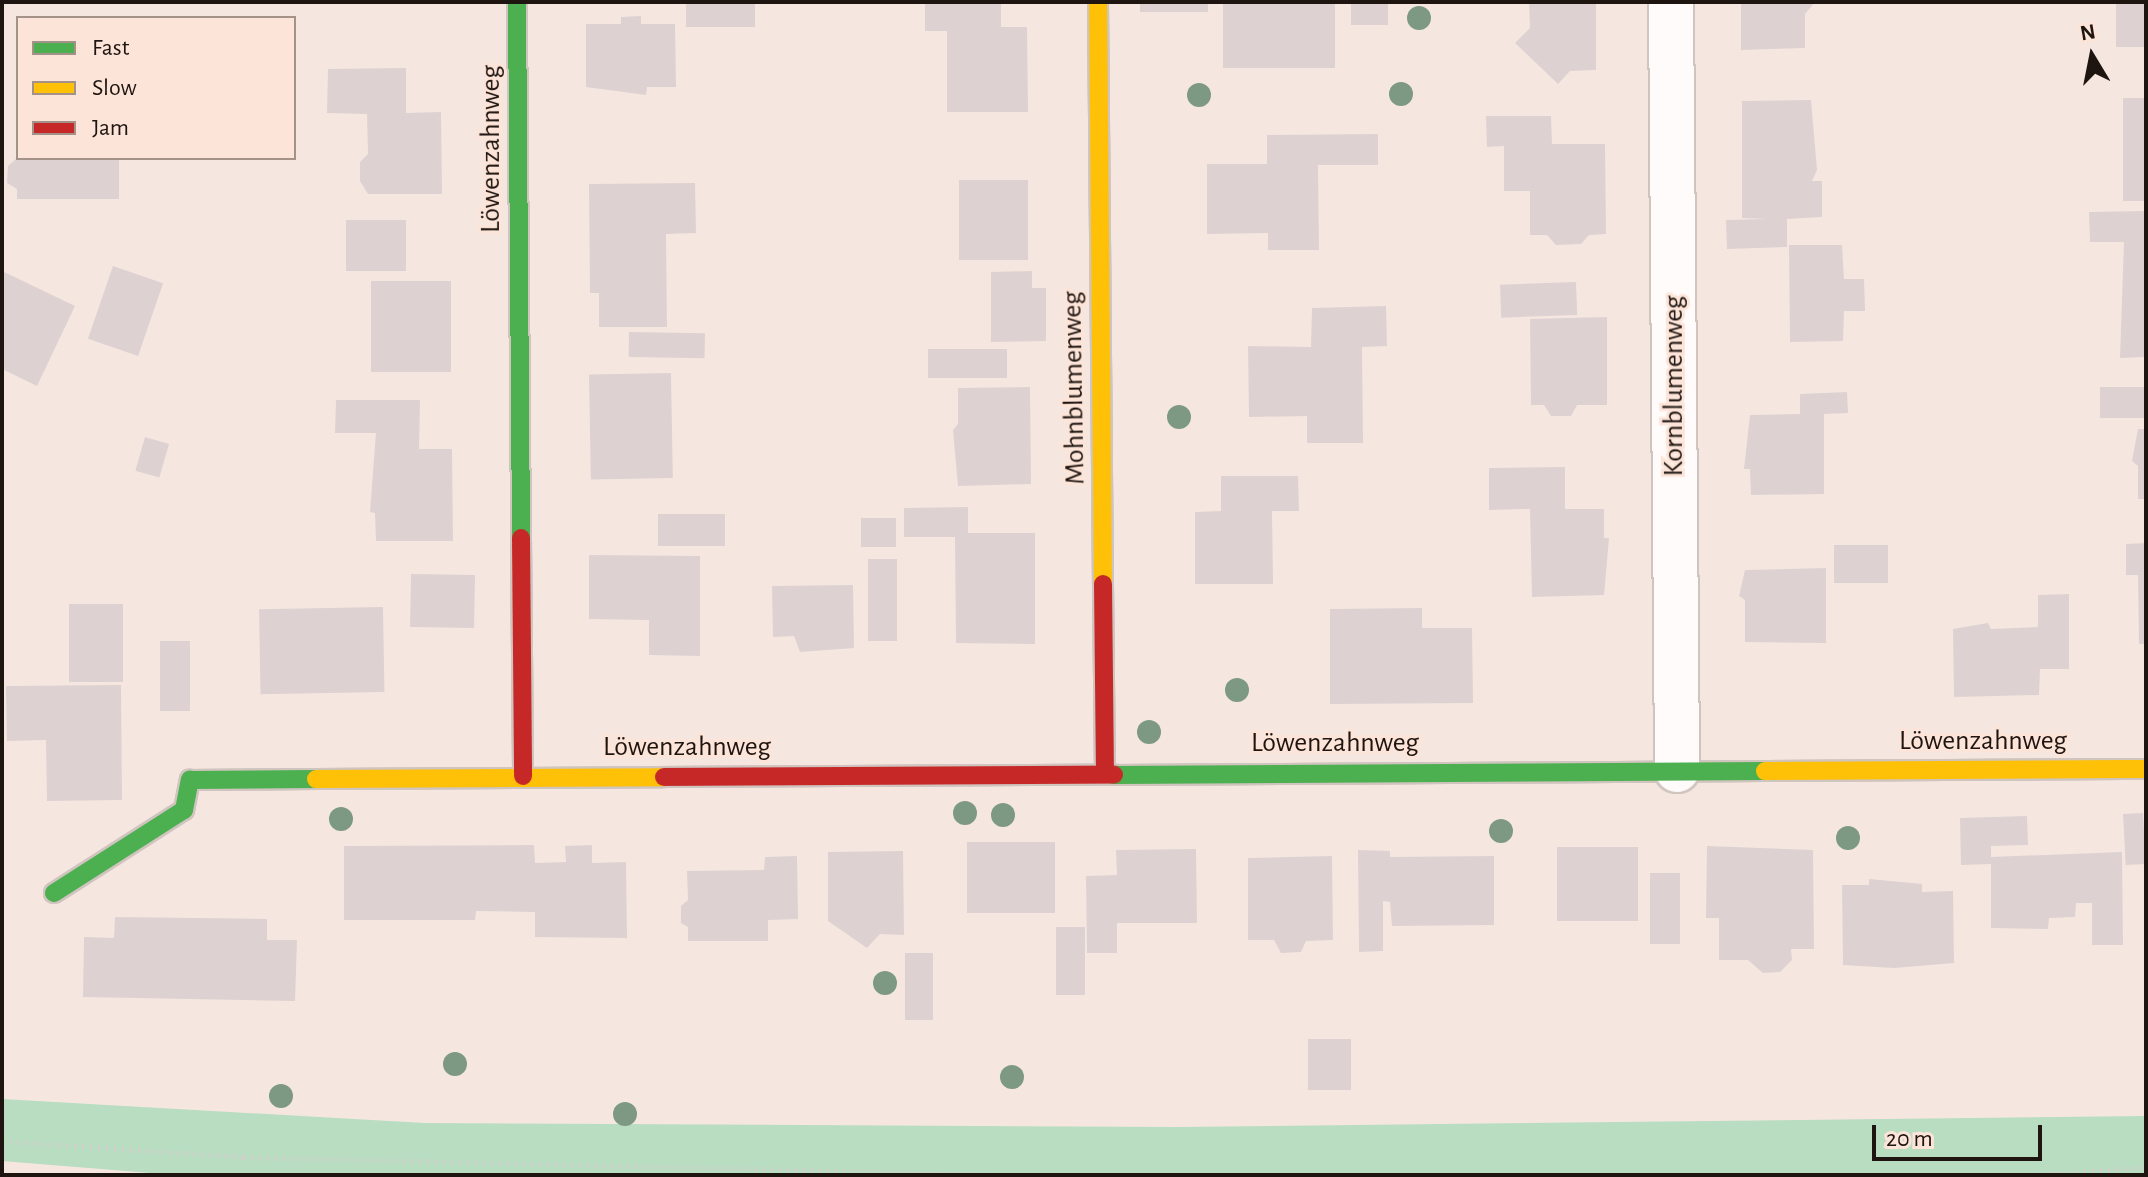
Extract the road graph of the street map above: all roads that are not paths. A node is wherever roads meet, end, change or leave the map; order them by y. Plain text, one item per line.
1 (517, 2) edge
2 (1098, 2) edge
3 (1671, 2) edge
4 (2146, 769) edge
5 (1677, 770) junction
6 (1105, 773) junction
7 (523, 776) junction
8 (54, 893) dead end

1 - 7 street, Löwenzahnweg
2 - 6 street, Mohnblumenweg
3 - 5 street, Kornblumenweg
4 - 5 street, Löwenzahnweg
5 - 6 street, Löwenzahnweg
6 - 7 street, Löwenzahnweg
7 - 8 street, Löwenzahnweg

